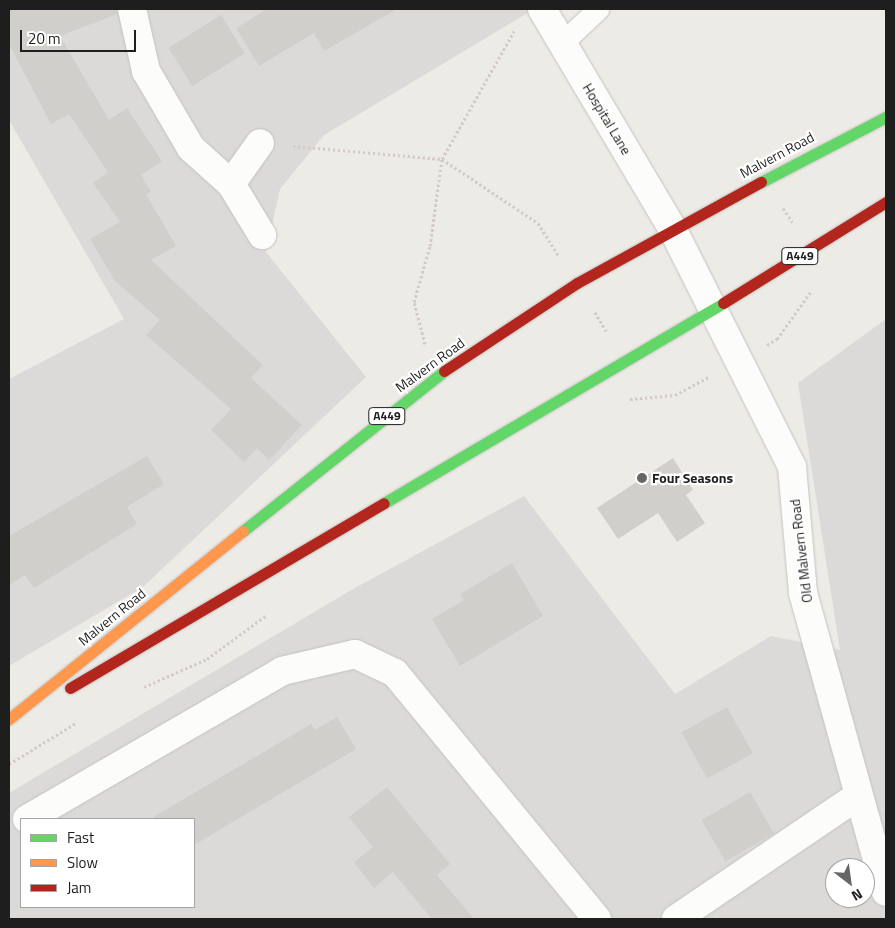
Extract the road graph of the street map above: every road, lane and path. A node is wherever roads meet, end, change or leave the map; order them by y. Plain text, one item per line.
1 (132, 9) edge
2 (542, 9) edge
3 (598, 9) edge
4 (517, 25) dead end
5 (562, 43) junction
6 (886, 118) edge
7 (260, 143) joint
8 (442, 159) junction
9 (231, 184) junction
10 (886, 202) edge
11 (672, 228) junction
12 (262, 235) dead end
13 (577, 283) junction
14 (713, 310) junction
15 (434, 378) junction
16 (9, 719) edge
17 (9, 724) edge
18 (858, 796) junction
19 (29, 818) edge
20 (20, 824) edge
21 (9, 830) edge
22 (886, 892) edge
23 (597, 919) edge
24 (676, 919) edge

1 - 9 street
2 - 5 street, Hospital Lane
3 - 5 lane
4 - 8 path
5 - 11 street, Hospital Lane
6 - 11 highway, Malvern Road / A449
7 - 8 path
7 - 9 street
8 - 13 path
8 - 15 path
9 - 12 street
10 - 14 highway, A449
11 - 13 highway, Malvern Road / A449
11 - 14 street, Old Malvern Road
13 - 15 highway, Malvern Road / A449
14 - 17 highway, A449
14 - 18 street, Old Malvern Road
15 - 16 highway, Malvern Road / A449
18 - 22 street, Old Malvern Road
18 - 24 street
19 - 23 street
20 - 21 street

